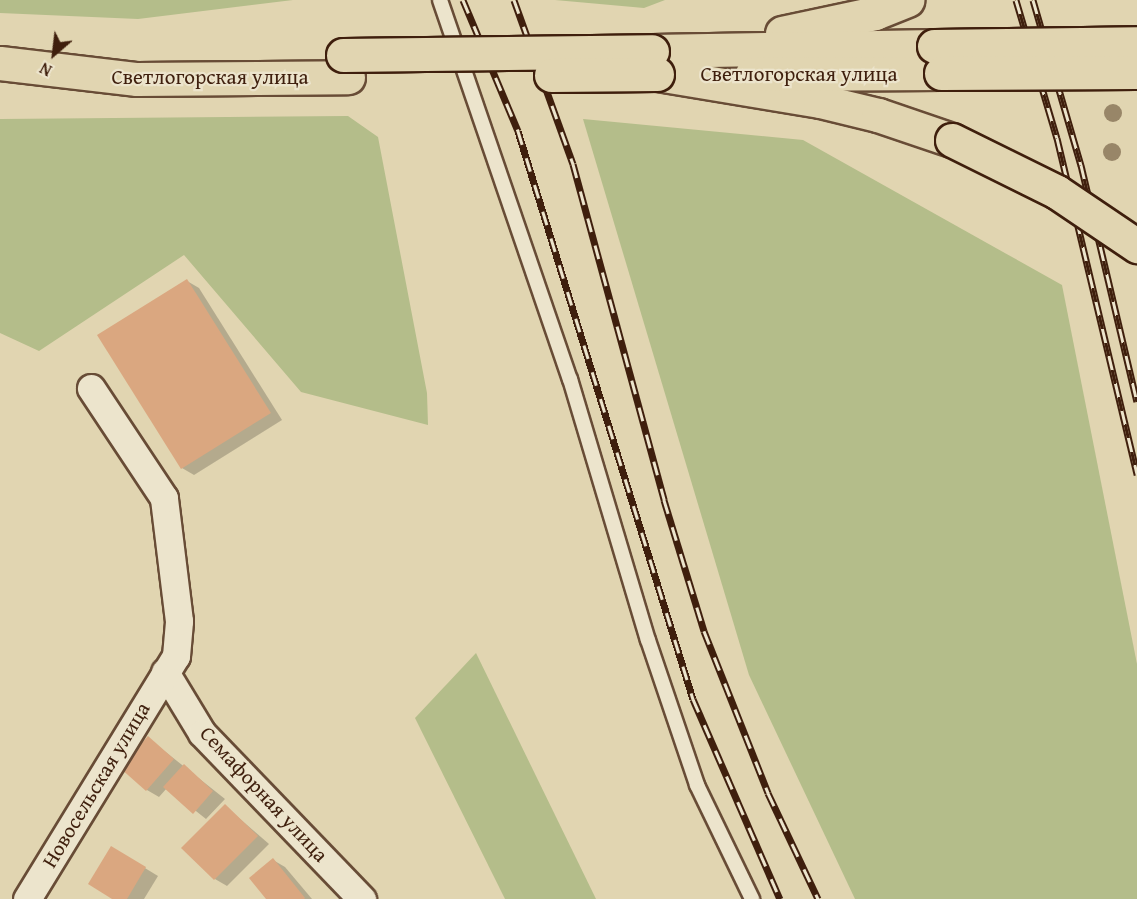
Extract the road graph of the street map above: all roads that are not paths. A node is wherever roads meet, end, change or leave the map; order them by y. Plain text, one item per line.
1 (440, 0) edge
2 (907, 0) edge
3 (1137, 43) edge
4 (0, 54) edge
5 (937, 59) junction
6 (0, 63) edge
7 (654, 63) junction
8 (345, 66) junction
9 (1137, 72) edge
10 (1137, 246) edge
11 (91, 388) dead end
12 (165, 672) junction
13 (349, 893) edge
14 (27, 899) edge
15 (752, 899) edge

1 - 15 lane
2 - 7 main road
3 - 5 main road, bridge
4 - 8 main road, Светлогорская улица
5 - 7 main road, Светлогорская улица
5 - 9 main road, bridge
6 - 8 main road, Светлогорская улица
7 - 8 main road, bridge
7 - 10 main road, bridge
11 - 12 street
12 - 13 street, Семафорная улица
12 - 14 street, Новосельская улица

